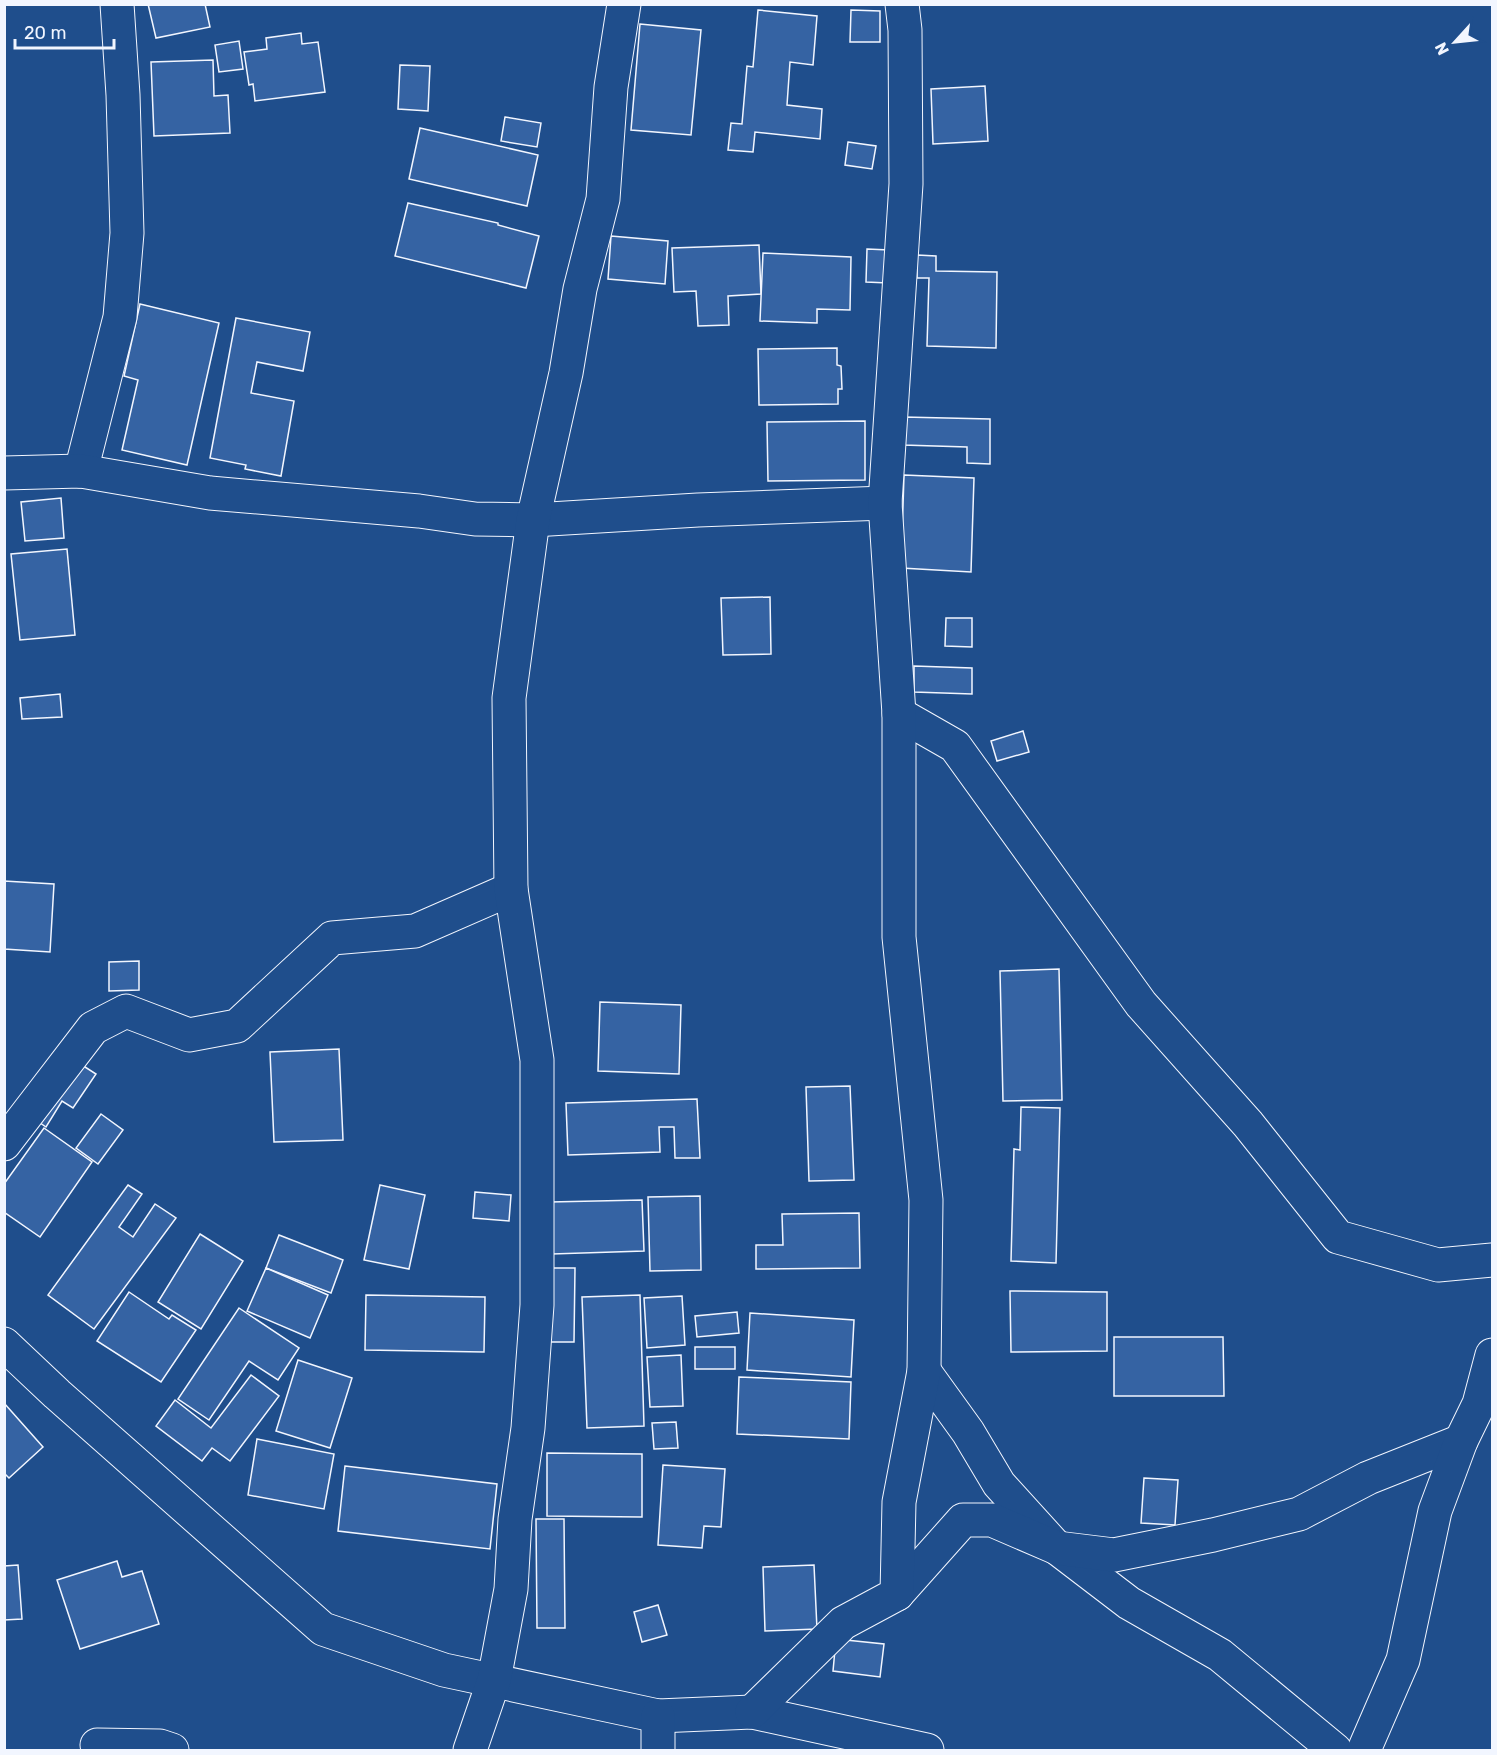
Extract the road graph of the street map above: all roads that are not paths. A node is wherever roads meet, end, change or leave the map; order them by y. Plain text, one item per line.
1 (117, 4) edge
2 (624, 4) edge
3 (902, 4) edge
4 (81, 471) junction
5 (4, 473) edge
6 (885, 503) junction
7 (533, 520) junction
8 (899, 714) junction
9 (511, 889) junction
10 (4, 1144) edge
11 (1492, 1260) edge
12 (4, 1344) edge
13 (1492, 1355) edge
14 (924, 1371) junction
15 (1486, 1414) edge
16 (1461, 1442) junction
17 (1057, 1548) junction
18 (897, 1594) junction
19 (494, 1680) junction
20 (752, 1712) junction
21 (658, 1716) junction
22 (97, 1745) dead end
23 (172, 1750) edge
24 (470, 1750) edge
25 (658, 1750) edge
26 (927, 1750) edge
27 (1335, 1750) edge
28 (1364, 1750) edge

1 - 4 street
2 - 7 street
3 - 6 street
4 - 5 street
4 - 7 street
6 - 7 street
6 - 8 street
7 - 9 street
8 - 11 street
8 - 14 street
9 - 10 street
9 - 19 street
12 - 19 street
13 - 15 street
14 - 17 street
14 - 18 street
15 - 16 street
16 - 17 street
16 - 28 street
17 - 18 street
17 - 27 street
18 - 20 street
19 - 21 street
19 - 24 street
20 - 21 street
20 - 26 street
21 - 25 street
22 - 23 street

